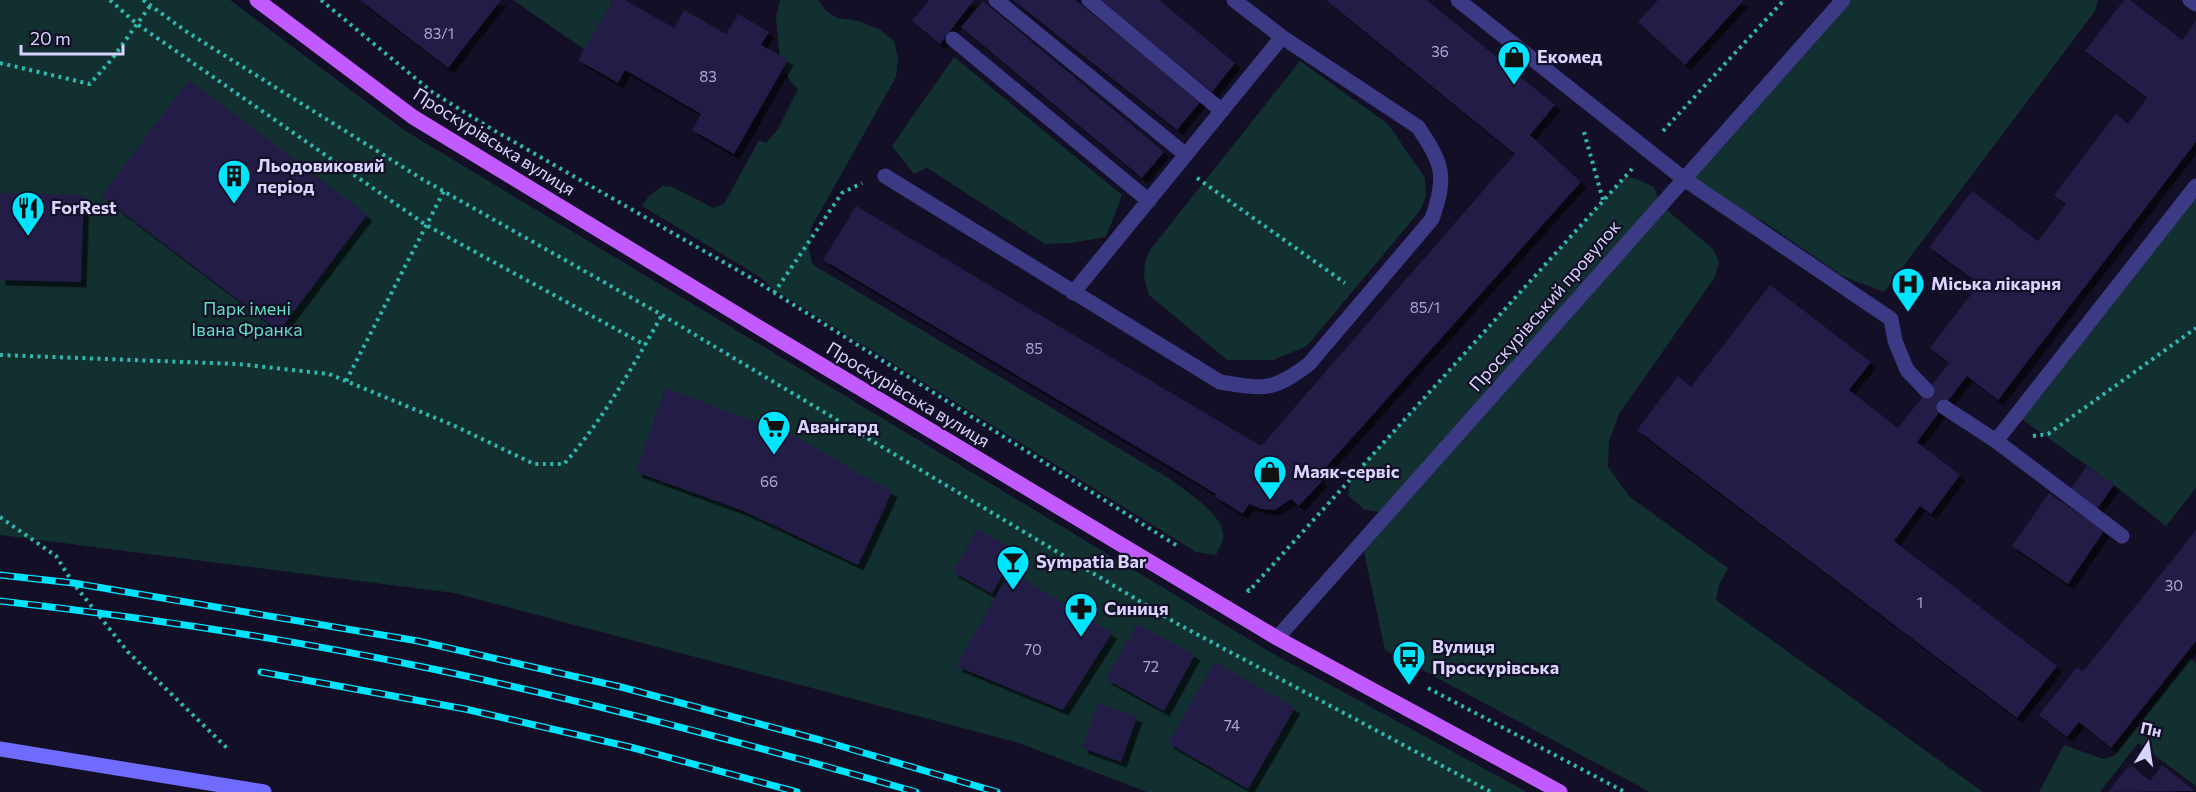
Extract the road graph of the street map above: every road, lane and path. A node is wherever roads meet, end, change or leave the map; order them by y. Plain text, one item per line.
1 (110, 0) edge
2 (143, 0) edge
3 (257, 0) edge
4 (321, 0) edge
5 (996, 0) edge
6 (1089, 0) edge
7 (1234, 0) edge
8 (1458, 0) edge
9 (1784, 0) edge
10 (1843, 0) edge
11 (2190, 0) edge
12 (2196, 4) edge
13 (150, 6) junction
14 (137, 24) junction
15 (1282, 37) junction
16 (953, 39) dead end
17 (0, 63) edge
18 (8, 65) junction
19 (0, 70) edge
20 (1222, 111) junction
21 (1582, 127) dead end
22 (1648, 151) junction
23 (1183, 160) junction
24 (885, 176) joint
25 (1684, 179) junction
26 (2196, 186) edge
27 (444, 191) junction
28 (1149, 201) junction
29 (1603, 201) junction
30 (426, 225) junction
31 (774, 293) junction
32 (1073, 293) junction
33 (1365, 298) junction
34 (662, 315) junction
35 (2196, 328) edge
36 (645, 345) junction
37 (0, 355) edge
38 (346, 381) junction
39 (1927, 391) dead end
40 (1944, 407) dead end
41 (1996, 441) junction
42 (0, 517) edge
43 (2122, 536) dead end
44 (1188, 553) dead end
45 (1239, 584) dead end
46 (1277, 638) junction
47 (1424, 686) dead end
48 (0, 749) edge
49 (229, 750) dead end
50 (240, 790) edge
51 (261, 792) edge
52 (1491, 792) edge
53 (1560, 792) edge
54 (1625, 792) edge

1 - 14 path
2 - 13 path
3 - 46 main road, Проскурівська вулиця
4 - 31 path
5 - 23 street
6 - 20 street
7 - 15 street
8 - 22 street
9 - 22 path
10 - 25 street, Проскурівський провулок
11 - 12 street
13 - 14 path
13 - 27 path
14 - 18 path
14 - 30 path
15 - 20 street
15 - 33 street
16 - 28 street
17 - 18 path
18 - 19 path
20 - 23 street
21 - 29 path
22 - 25 street
22 - 29 path
23 - 28 street
23 - 33 path
24 - 31 path
24 - 32 street
25 - 39 street
25 - 46 street, Проскурівський провулок
26 - 41 street
27 - 30 path
27 - 34 path
28 - 32 street
29 - 45 path
30 - 36 path
30 - 38 path
31 - 44 path
32 - 33 street
34 - 36 path
34 - 52 path
35 - 41 path
36 - 38 path
37 - 38 path
40 - 41 street
41 - 43 street
42 - 49 path
46 - 53 main road, Проскурівська вулиця
47 - 54 path
48 - 50 main road
50 - 51 main road

